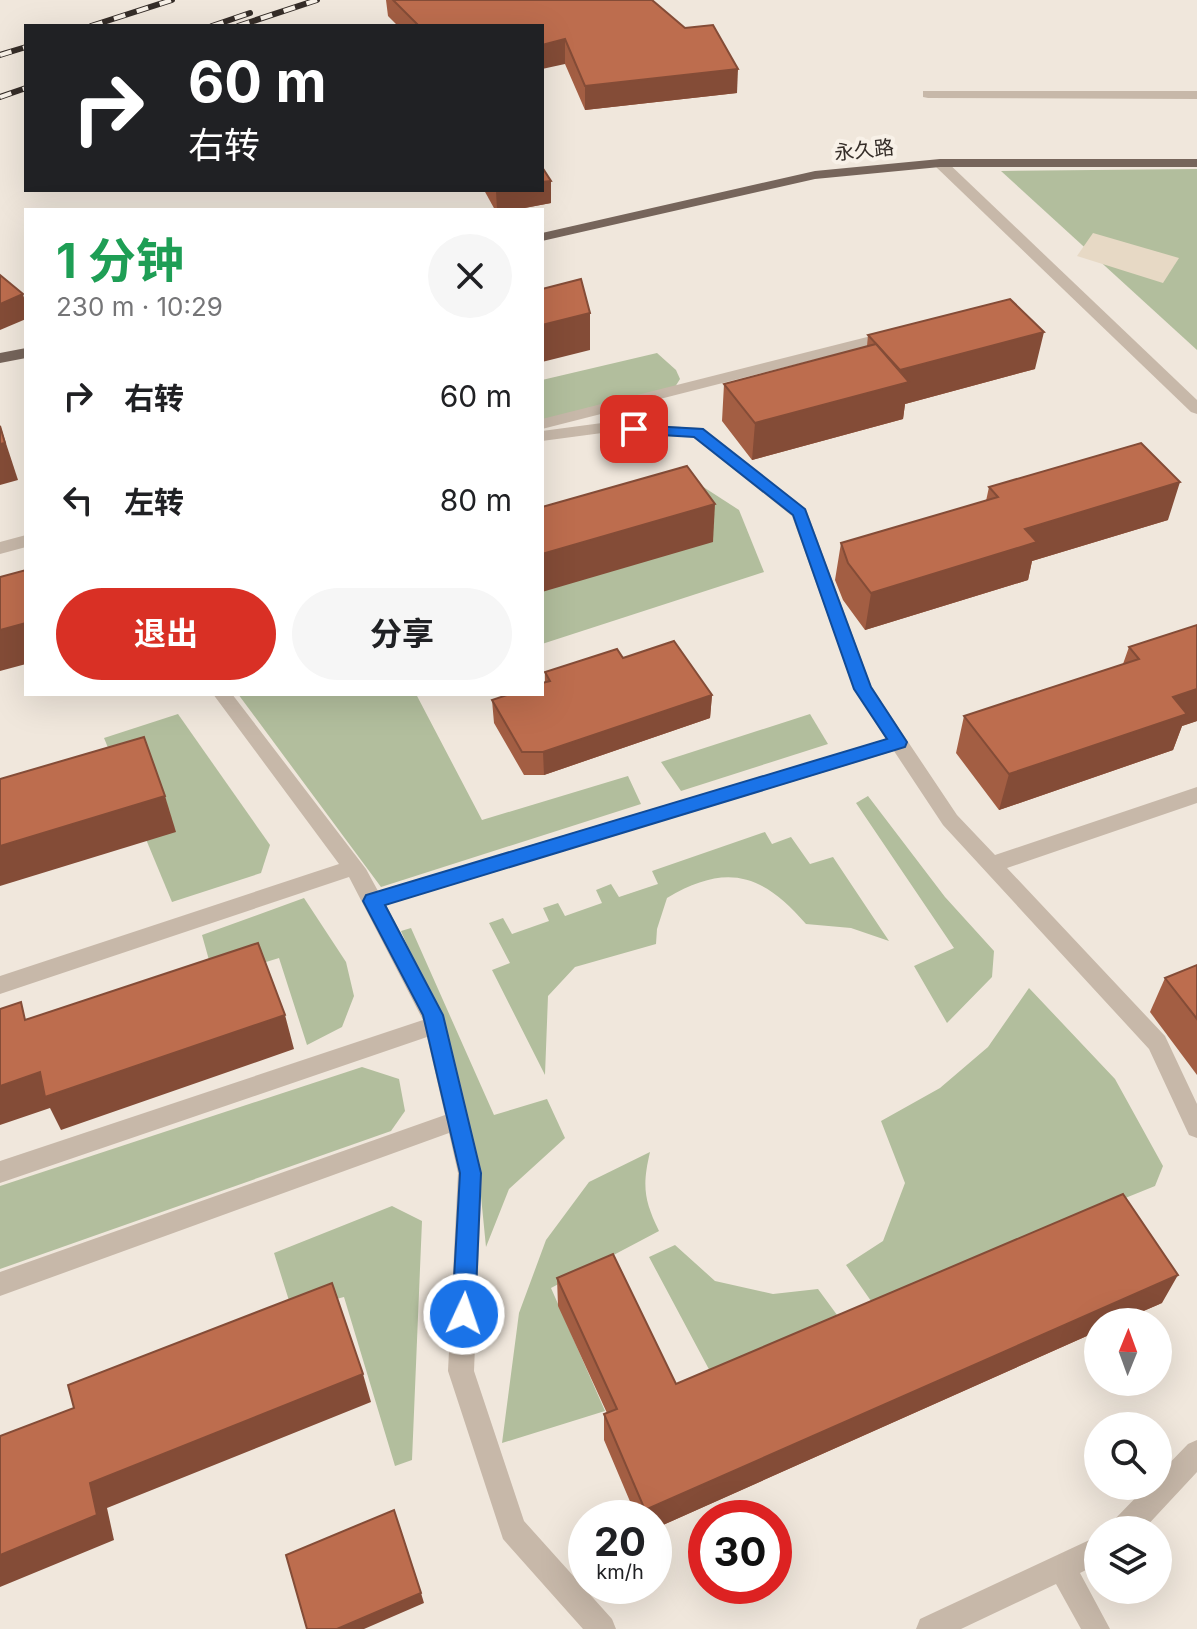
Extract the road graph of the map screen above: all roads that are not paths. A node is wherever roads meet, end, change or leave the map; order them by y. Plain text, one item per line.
1 (928, 94) dead end
2 (1197, 95) edge
3 (940, 163) junction
4 (1197, 163) edge
5 (544, 237) edge
6 (901, 334) edge
7 (24, 353) edge
8 (0, 358) edge
9 (1197, 409) edge
10 (544, 423) edge
11 (544, 436) edge
12 (24, 542) edge
13 (0, 548) edge
14 (224, 696) edge
15 (899, 742) junction
16 (1197, 795) edge
17 (991, 865) junction
18 (353, 868) junction
19 (373, 901) junction
20 (0, 985) edge
21 (435, 1025) junction
22 (458, 1120) junction
23 (1197, 1128) edge
24 (0, 1172) edge
25 (0, 1284) edge
26 (1197, 1453) edge
27 (1137, 1516) edge
28 (1084, 1557) edge
29 (1062, 1567) junction
30 (602, 1629) edge
31 (930, 1629) edge
32 (1096, 1629) edge

1 - 2 street
3 - 4 main road, 永久路
3 - 5 main road, 永久路
3 - 9 street
6 - 10 street
7 - 8 main road
11 - 15 street
12 - 13 street
14 - 18 street
15 - 17 street
15 - 19 street
16 - 17 street
17 - 23 street
18 - 19 street
18 - 20 street
19 - 21 street
21 - 22 street
21 - 24 street
22 - 25 street
22 - 30 street
26 - 27 street
28 - 29 street
29 - 31 street
29 - 32 street

